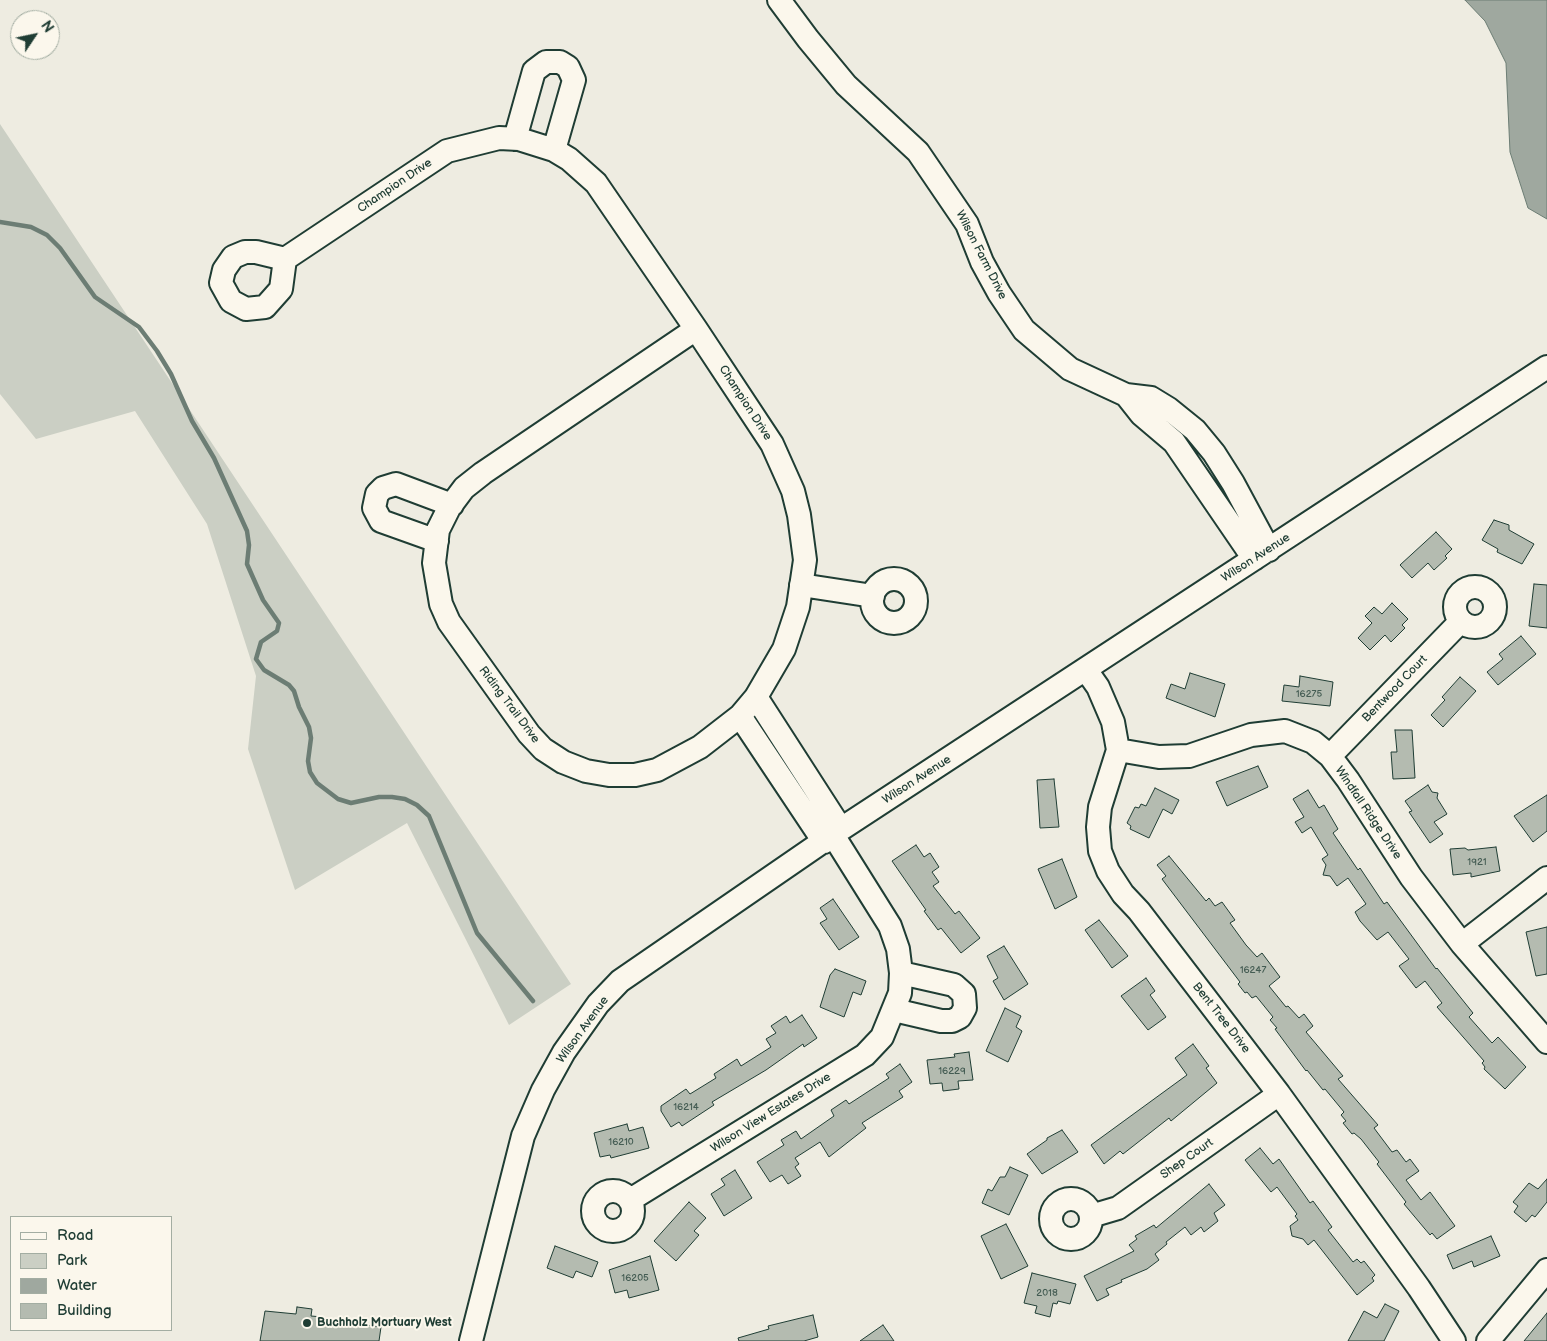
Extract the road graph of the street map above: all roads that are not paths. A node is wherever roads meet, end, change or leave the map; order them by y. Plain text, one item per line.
1 (780, 0) edge
2 (515, 139) junction
3 (554, 150) junction
4 (285, 260) dead end
5 (696, 329) junction
6 (1547, 367) edge
7 (452, 505) junction
8 (436, 541) junction
9 (1261, 555) junction
10 (802, 585) junction
11 (873, 596) dead end
12 (1461, 622) dead end
13 (1086, 670) junction
14 (756, 697) junction
15 (740, 716) junction
16 (1118, 750) junction
17 (1330, 756) junction
18 (833, 835) junction
19 (1547, 878) edge
20 (1462, 944) junction
21 (901, 973) junction
22 (894, 1010) junction
23 (1547, 1042) edge
24 (1279, 1094) junction
25 (630, 1200) dead end
26 (1091, 1216) dead end
27 (1547, 1270) edge
28 (471, 1341) edge
29 (1454, 1341) edge
30 (1488, 1341) edge

1 - 9 street, Wilson Farm Drive
2 - 3 street, Champion Drive
2 - 3 street
2 - 4 street, Champion Drive
3 - 5 street, Champion Drive
5 - 7 street, Riding Trail Drive
5 - 10 street, Champion Drive
6 - 9 street, Wilson Avenue
7 - 8 street, Riding Trail Drive
7 - 8 street
8 - 15 street, Riding Trail Drive
9 - 13 street, Wilson Avenue
10 - 11 street
10 - 14 street, Champion Drive
12 - 17 street, Bentwood Court
13 - 16 street, Bent Tree Drive
13 - 18 street, Wilson Avenue
14 - 15 street, Champion Drive
14 - 18 street
15 - 18 street
16 - 17 street, Windfall Ridge Drive
16 - 24 street, Bent Tree Drive
17 - 20 street, Windfall Ridge Drive
18 - 21 street, Wilson View Estates Drive
18 - 28 street, Wilson Avenue
19 - 20 street
20 - 23 street, Windfall Ridge Drive
21 - 22 street, Wilson View Estates Drive
21 - 22 street
22 - 25 street, Wilson View Estates Drive
24 - 26 street, Shep Court
24 - 29 street, Bent Tree Drive
27 - 30 street

